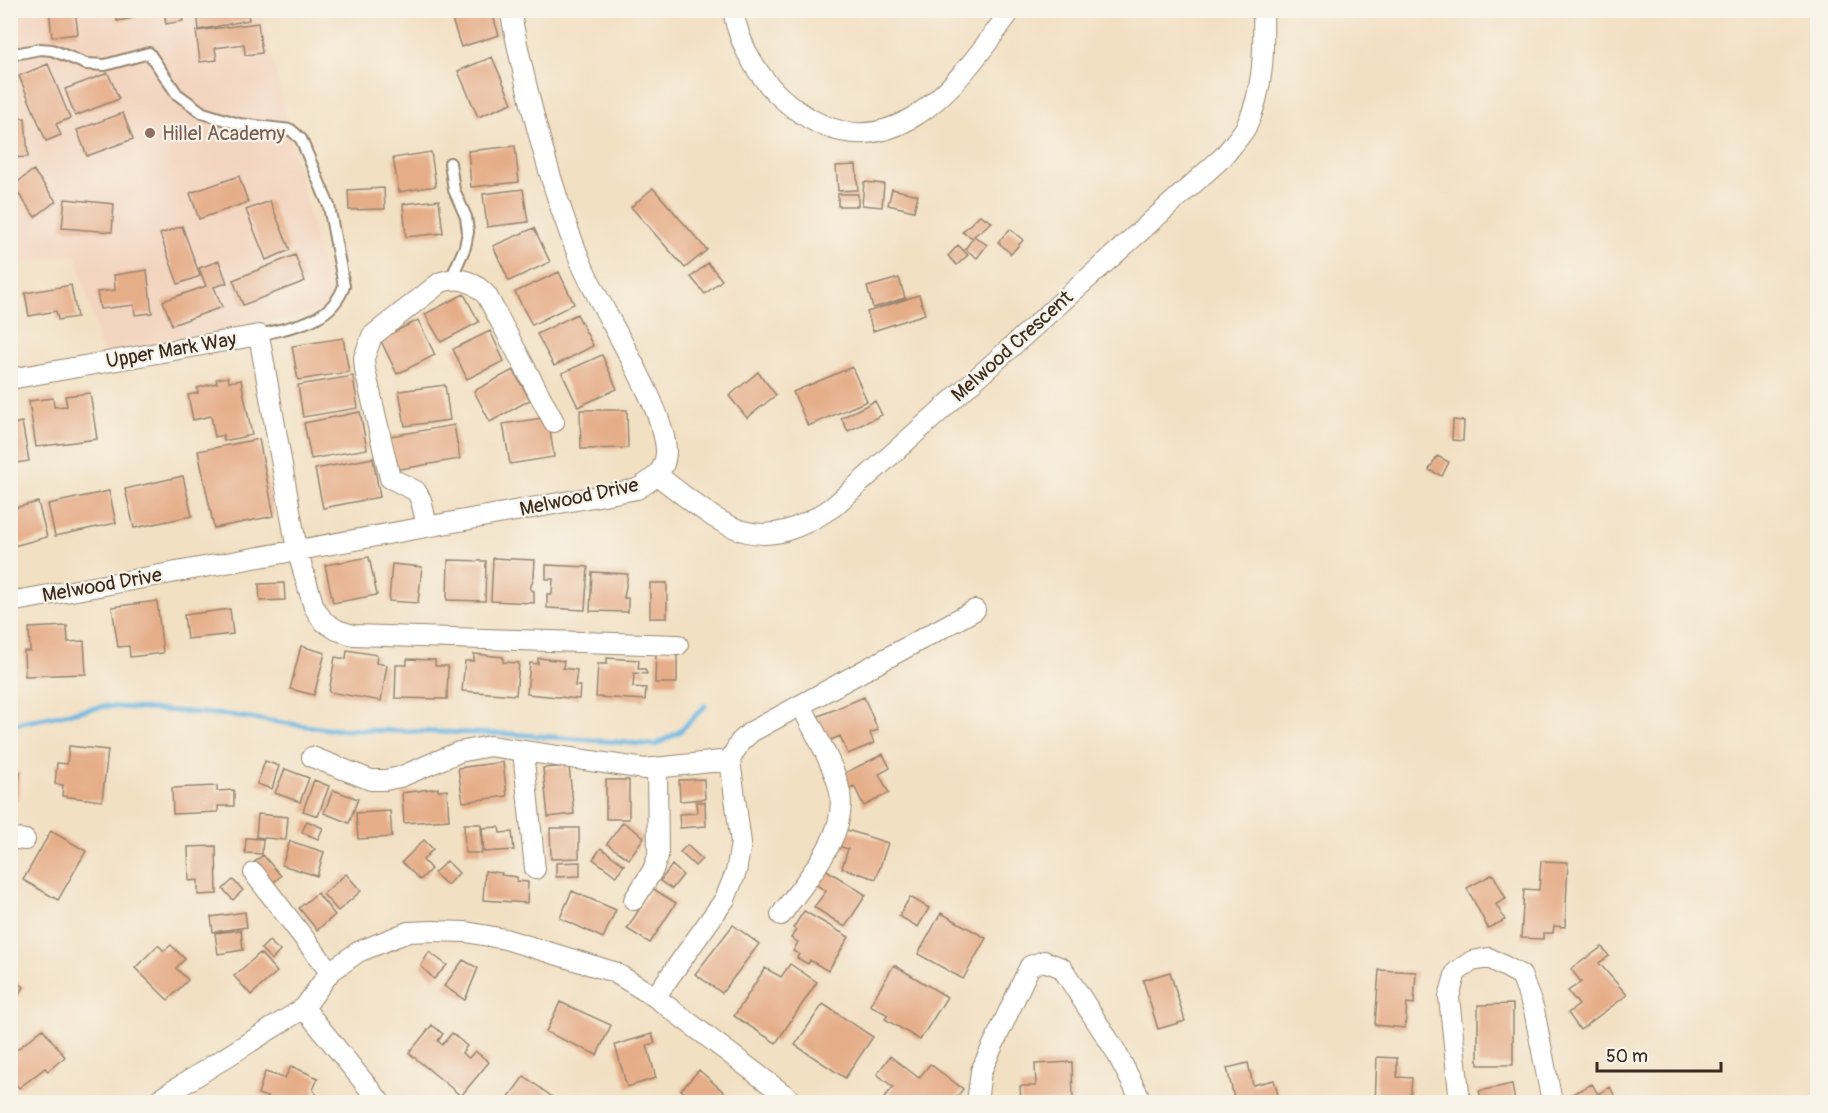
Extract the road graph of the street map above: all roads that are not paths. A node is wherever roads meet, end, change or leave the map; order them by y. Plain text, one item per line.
1 (510, 10) edge
2 (733, 10) edge
3 (1011, 10) edge
4 (1263, 10) edge
5 (10, 55) edge
6 (450, 163) dead end
7 (451, 279) junction
8 (259, 335) junction
9 (10, 379) edge
10 (554, 422) dead end
11 (658, 477) junction
12 (427, 526) junction
13 (297, 550) junction
14 (10, 602) edge
15 (975, 610) dead end
16 (678, 645) dead end
17 (801, 705) junction
18 (523, 751) junction
19 (312, 757) dead end
20 (730, 760) junction
21 (657, 769) junction
22 (536, 869) dead end
23 (254, 873) dead end
24 (634, 900) dead end
25 (781, 915) dead end
26 (330, 972) junction
27 (656, 997) junction
28 (304, 1008) junction
29 (155, 1102) edge
30 (380, 1102) edge
31 (794, 1102) edge
32 (977, 1102) edge
33 (1142, 1102) edge
34 (1460, 1102) edge
35 (1552, 1102) edge

1 - 11 street, Melwood Drive
2 - 3 street
4 - 11 street, Melwood Crescent
5 - 8 lane
6 - 7 lane
7 - 10 street
7 - 12 street
8 - 9 street, Upper Mark Way
8 - 13 street, Upper Mark Way
11 - 12 street, Melwood Drive
12 - 13 street, Melwood Drive
13 - 14 street, Melwood Drive
13 - 16 street, Upper Mark Way
15 - 17 street
17 - 20 street
17 - 25 street
18 - 19 street
18 - 21 street
18 - 22 street
20 - 21 street
20 - 27 street
21 - 24 street
23 - 26 street
26 - 27 street
26 - 28 street
27 - 31 street
28 - 29 street
28 - 30 street
32 - 33 street
34 - 35 street

